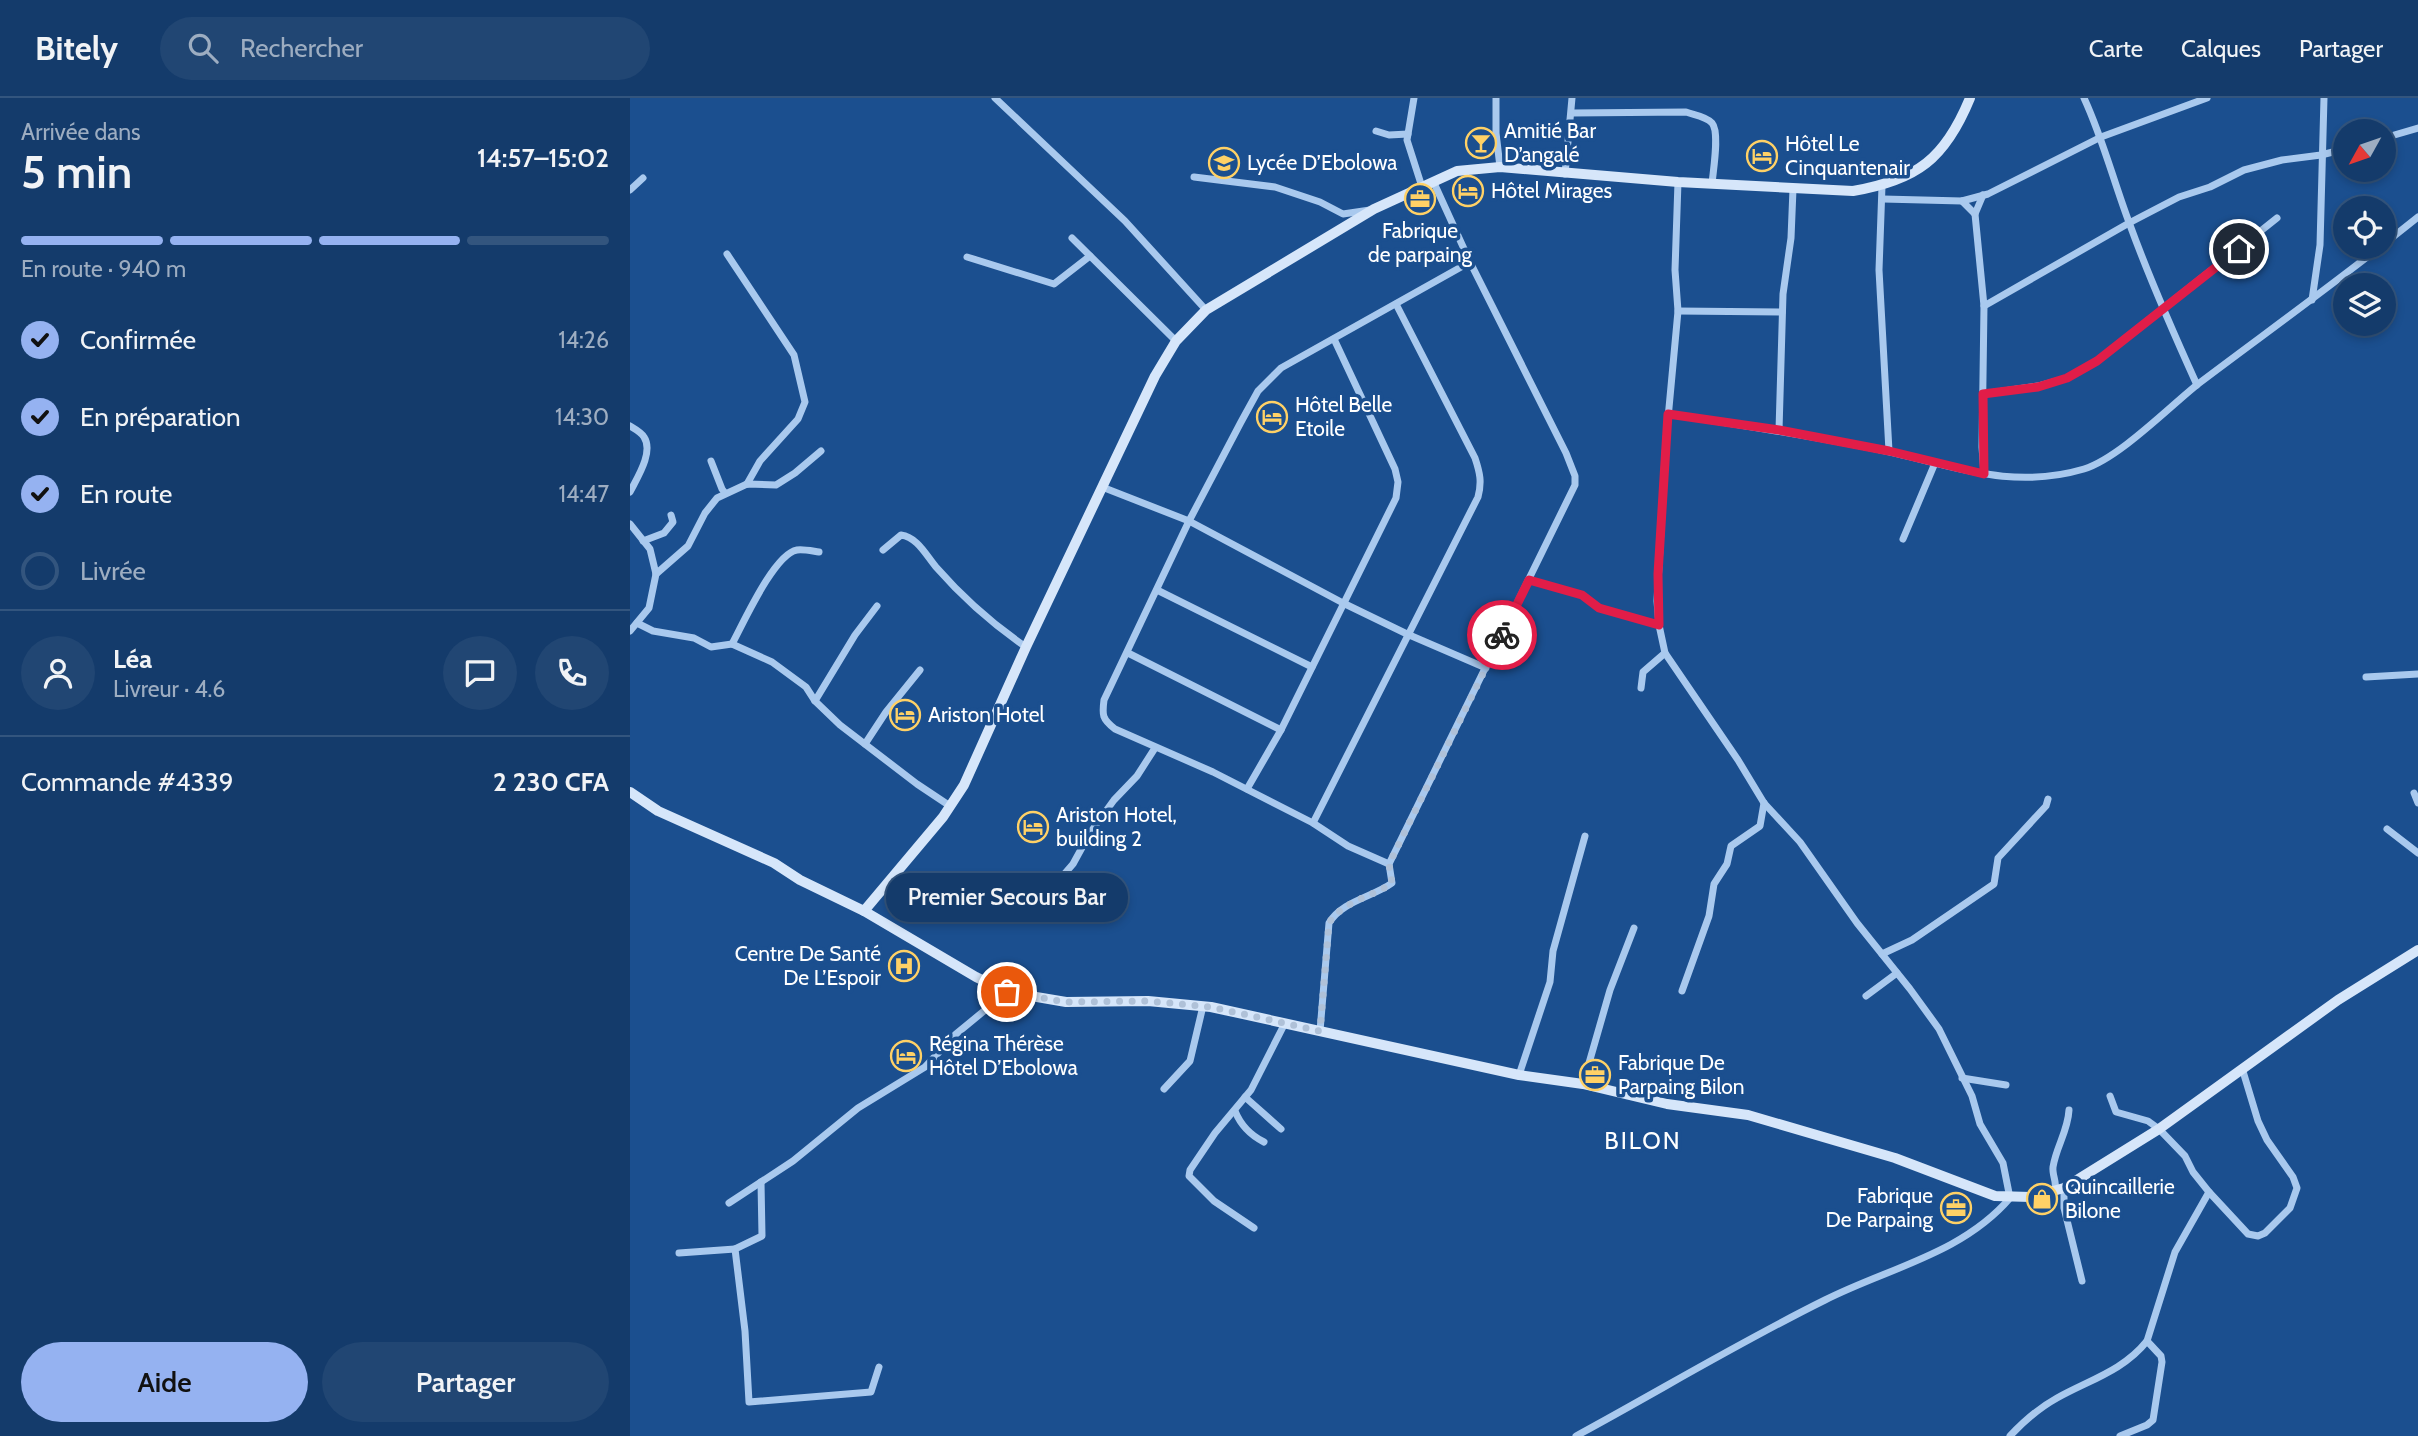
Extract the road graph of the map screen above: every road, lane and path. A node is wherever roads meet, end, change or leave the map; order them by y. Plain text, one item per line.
1 (995, 98) edge
2 (1414, 98) edge
3 (1496, 98) edge
4 (1572, 98) edge
5 (1970, 98) edge
6 (2084, 98) edge
7 (2207, 98) edge
8 (2324, 98) edge
9 (1572, 113) junction
10 (2418, 128) edge
11 (1376, 131) dead end
12 (1408, 134) junction
13 (2396, 134) edge
14 (2101, 137) junction
15 (2333, 152) edge
16 (2322, 155) junction
17 (1500, 167) junction
18 (1566, 174) junction
19 (1194, 177) dead end
20 (643, 178) dead end
21 (1678, 182) junction
22 (1434, 183) junction
23 (1712, 184) junction
24 (1882, 186) junction
25 (1422, 187) junction
26 (1793, 189) junction
27 (630, 190) edge
28 (1983, 195) junction
29 (1883, 199) junction
30 (1962, 201) junction
31 (1374, 209) junction
32 (1975, 215) junction
33 (2418, 217) edge
34 (2277, 218) dead end
35 (2129, 223) junction
36 (2396, 234) edge
37 (1072, 237) dead end
38 (727, 254) dead end
39 (1090, 256) junction
40 (967, 257) dead end
41 (2364, 259) edge
42 (1470, 262) junction
43 (2312, 301) junction
44 (1396, 303) junction
45 (1984, 306) junction
46 (1206, 310) junction
47 (1678, 311) junction
48 (2163, 311) junction
49 (1782, 312) junction
50 (1334, 339) junction
51 (1176, 341) junction
52 (2197, 385) junction
53 (1983, 394) junction
54 (1668, 414) junction
55 (630, 426) edge
56 (1779, 430) junction
57 (821, 451) dead end
58 (1889, 451) junction
59 (711, 461) dead end
60 (1935, 463) junction
61 (1984, 474) junction
62 (747, 484) junction
63 (1102, 487) junction
64 (630, 492) edge
65 (725, 493) junction
66 (671, 514) dead end
67 (1189, 522) junction
68 (630, 524) edge
69 (1903, 539) dead end
70 (643, 541) junction
71 (883, 550) dead end
72 (819, 552) dead end
73 (656, 574) junction
74 (1529, 580) junction
75 (1157, 590) junction
76 (1343, 603) junction
77 (877, 606) dead end
78 (637, 623) junction
79 (1659, 625) junction
80 (630, 631) edge
81 (1407, 634) junction
82 (732, 645) junction
83 (1026, 647) junction
84 (1128, 653) junction
85 (1665, 653) junction
86 (1312, 667) junction
87 (1486, 668) junction
88 (919, 670) dead end
89 (2418, 674) edge
90 (2366, 677) dead end
91 (1641, 688) dead end
92 (815, 701) junction
93 (1281, 730) junction
94 (865, 744) junction
95 (1155, 748) junction
96 (1247, 789) junction
97 (630, 792) edge
98 (2414, 793) dead end
99 (2048, 799) dead end
100 (1764, 803) junction
101 (2418, 803) edge
102 (950, 806) junction
103 (1313, 823) junction
104 (2387, 829) dead end
105 (1585, 835) dead end
106 (2418, 853) edge
107 (1389, 864) junction
108 (864, 911) junction
109 (1024, 919) dead end
110 (1634, 928) dead end
111 (2418, 950) edge
112 (1882, 954) junction
113 (1897, 973) junction
114 (1682, 991) dead end
115 (1007, 992) junction
116 (1866, 996) dead end
117 (1203, 1006) junction
118 (1285, 1023) junction
119 (1320, 1031) junction
120 (2242, 1068) junction
121 (1519, 1075) junction
122 (1962, 1079) junction
123 (1583, 1084) junction
124 (2006, 1085) dead end
125 (1164, 1089) dead end
126 (2110, 1096) dead end
127 (1245, 1097) junction
128 (1235, 1111) junction
129 (2069, 1111) dead end
130 (1281, 1129) dead end
131 (2159, 1129) junction
132 (1264, 1142) dead end
133 (761, 1182) junction
134 (2060, 1189) junction
135 (2208, 1192) junction
136 (2010, 1198) junction
137 (729, 1203) dead end
138 (1255, 1228) dead end
139 (735, 1249) junction
140 (679, 1253) dead end
141 (2082, 1281) dead end
142 (2147, 1341) junction
143 (879, 1367) dead end
144 (1576, 1436) edge
145 (2011, 1436) edge
146 (2120, 1436) edge

1 - 46 street
2 - 12 street
3 - 17 street
4 - 9 street
5 - 24 main road
6 - 14 street
7 - 14 street
8 - 16 street
9 - 18 street
9 - 23 street
10 - 13 street
11 - 12 street
12 - 25 street
14 - 28 street
14 - 35 street
15 - 16 street
16 - 35 street
16 - 43 street
17 - 18 main road
17 - 22 main road
18 - 21 main road
19 - 31 street
20 - 27 street
21 - 23 main road
21 - 47 street
22 - 25 main road
22 - 42 street
23 - 26 main road
24 - 26 main road
24 - 29 street
25 - 31 main road
26 - 49 street
28 - 30 street
28 - 32 street
29 - 30 street
29 - 58 street
30 - 32 street
31 - 46 main road
32 - 45 street
33 - 36 street
34 - 48 street
35 - 45 street
35 - 48 street
37 - 39 street
38 - 62 street
39 - 40 street
39 - 51 street
41 - 43 street
42 - 44 street
42 - 74 street
43 - 52 street
44 - 50 street
44 - 81 street
45 - 53 street
46 - 51 main road
47 - 49 street
47 - 54 street
48 - 52 street
48 - 53 street
49 - 56 street
50 - 67 street
50 - 76 street
51 - 63 main road
52 - 61 street
53 - 61 street
54 - 56 street
54 - 79 street
55 - 64 street
56 - 58 street
57 - 62 street
58 - 60 street
59 - 65 street
60 - 61 street
60 - 69 street
62 - 65 street
63 - 67 street
63 - 83 main road
65 - 73 street
66 - 70 street
67 - 75 street
67 - 76 street
68 - 70 street
70 - 73 street
71 - 83 street
72 - 82 street
73 - 78 street
74 - 79 street
74 - 87 street
75 - 84 street
75 - 86 street
76 - 81 street
76 - 86 street
77 - 92 street
78 - 80 street
78 - 82 street
79 - 85 street
81 - 87 street
81 - 103 street
82 - 92 street
83 - 102 main road
84 - 93 street
84 - 95 street
85 - 91 street
85 - 100 street
86 - 93 street
87 - 107 street
88 - 94 street
89 - 90 street
92 - 94 street
93 - 96 street
94 - 102 street
95 - 96 street
95 - 109 street
96 - 103 street
97 - 108 main road
98 - 101 street
99 - 112 street
100 - 112 street
100 - 114 street
102 - 108 main road
103 - 107 street
104 - 106 street
105 - 121 street
107 - 119 street
108 - 115 main road
110 - 123 street
111 - 120 main road
112 - 113 street
113 - 116 street
113 - 122 street
115 - 117 main road
115 - 133 street
117 - 118 main road
117 - 125 street
118 - 119 main road
118 - 127 street
119 - 121 main road
120 - 131 main road
120 - 135 street
121 - 123 main road
122 - 124 street
122 - 136 street
123 - 136 main road
126 - 131 street
127 - 128 street
127 - 130 street
128 - 132 street
128 - 138 street
129 - 134 street
131 - 134 main road
131 - 135 street
133 - 137 street
133 - 139 street
134 - 136 main road
134 - 141 street
135 - 142 street
136 - 144 street
139 - 140 street
139 - 143 street
142 - 145 street
142 - 146 street

